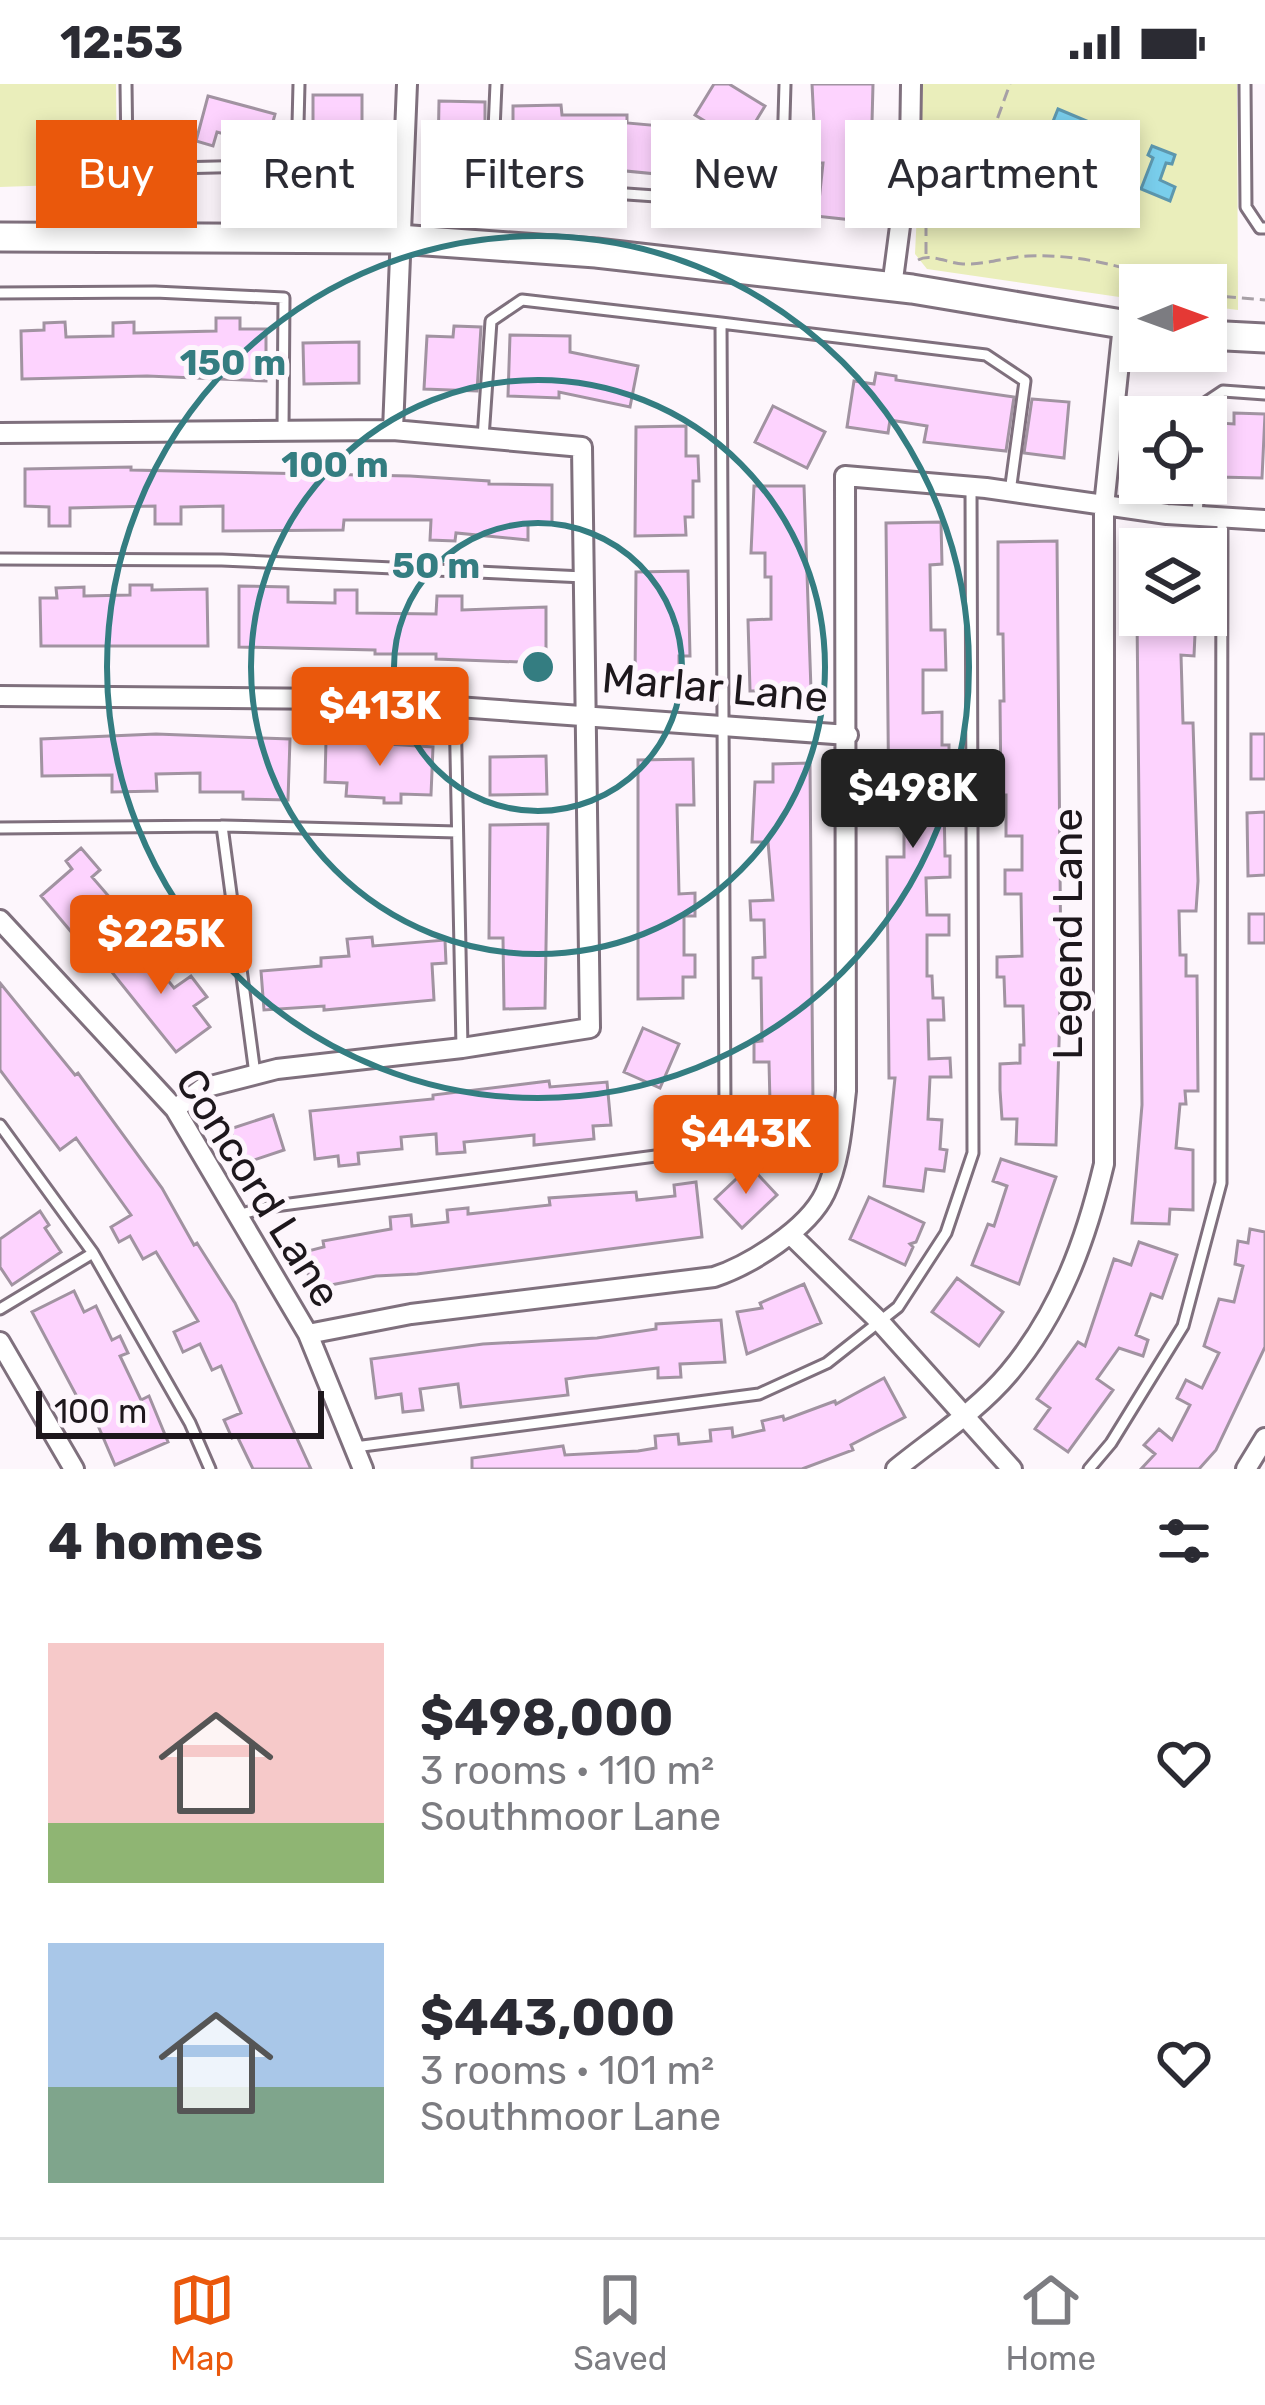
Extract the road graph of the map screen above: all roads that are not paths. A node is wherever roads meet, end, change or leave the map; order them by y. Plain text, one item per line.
1 (126, 84) edge
2 (299, 84) edge
3 (406, 84) edge
4 (496, 84) edge
5 (785, 84) edge
6 (911, 84) edge
7 (1245, 84) edge
8 (1265, 228) edge
9 (0, 237) edge
10 (398, 239) junction
11 (892, 287) junction
12 (0, 293) edge
13 (721, 323) junction
14 (1119, 324) edge
15 (1227, 335) edge
16 (1265, 338) edge
17 (1125, 372) edge
18 (1265, 394) edge
19 (1216, 396) edge
20 (283, 430) junction
21 (392, 430) junction
22 (0, 433) edge
23 (483, 439) junction
24 (971, 487) junction
25 (1010, 492) junction
26 (1198, 504) edge
27 (1104, 506) junction
28 (1197, 516) junction
29 (1222, 518) junction
30 (1265, 520) edge
31 (0, 560) edge
32 (584, 577) junction
33 (0, 697) edge
34 (455, 705) junction
35 (588, 714) junction
36 (723, 727) junction
37 (848, 735) junction
38 (222, 826) junction
39 (0, 828) edge
40 (457, 832) junction
41 (0, 920) edge
42 (462, 1048) junction
43 (255, 1074) junction
44 (176, 1109) junction
45 (0, 1125) edge
46 (238, 1215) junction
47 (790, 1234) junction
48 (92, 1253) junction
49 (0, 1309) edge
50 (881, 1323) junction
51 (308, 1334) junction
52 (0, 1342) edge
53 (962, 1416) junction
54 (1265, 1438) edge
55 (354, 1447) junction
56 (74, 1469) edge
57 (210, 1469) edge
58 (363, 1469) edge
59 (896, 1469) edge
60 (1012, 1469) edge
61 (1089, 1469) edge
62 (1246, 1469) edge

1 - 2 lane
3 - 10 street
4 - 5 lane
6 - 11 street
7 - 8 lane
9 - 10 street
10 - 11 street
10 - 21 street
11 - 14 street
12 - 20 lane
13 - 23 lane
13 - 25 lane
13 - 36 lane
15 - 16 street
17 - 27 street, Legend Lane
18 - 19 lane
20 - 21 street
20 - 22 street
21 - 23 street
23 - 32 street
24 - 25 street
24 - 37 street
24 - 50 lane
25 - 27 street
26 - 28 lane
27 - 28 street
27 - 53 street, Legend Lane
28 - 29 street
29 - 30 street
29 - 61 lane
31 - 32 lane
32 - 35 street
33 - 34 street, Marlar Lane
34 - 35 street, Marlar Lane
34 - 40 lane
35 - 36 street, Marlar Lane
35 - 42 street
36 - 37 street, Marlar Lane
36 - 46 lane
37 - 47 street
38 - 39 lane
38 - 40 lane
38 - 43 lane
40 - 42 lane
41 - 44 street, Concord Lane
42 - 43 street
43 - 44 street
44 - 46 street, Concord Lane
45 - 48 lane
46 - 51 street, Concord Lane
47 - 50 street
47 - 51 street
48 - 49 lane
48 - 57 lane
50 - 53 street
50 - 55 lane
51 - 55 street, Concord Lane
52 - 56 street
53 - 59 street, Legend Lane
53 - 60 street
54 - 62 street
55 - 58 street, Concord Lane

